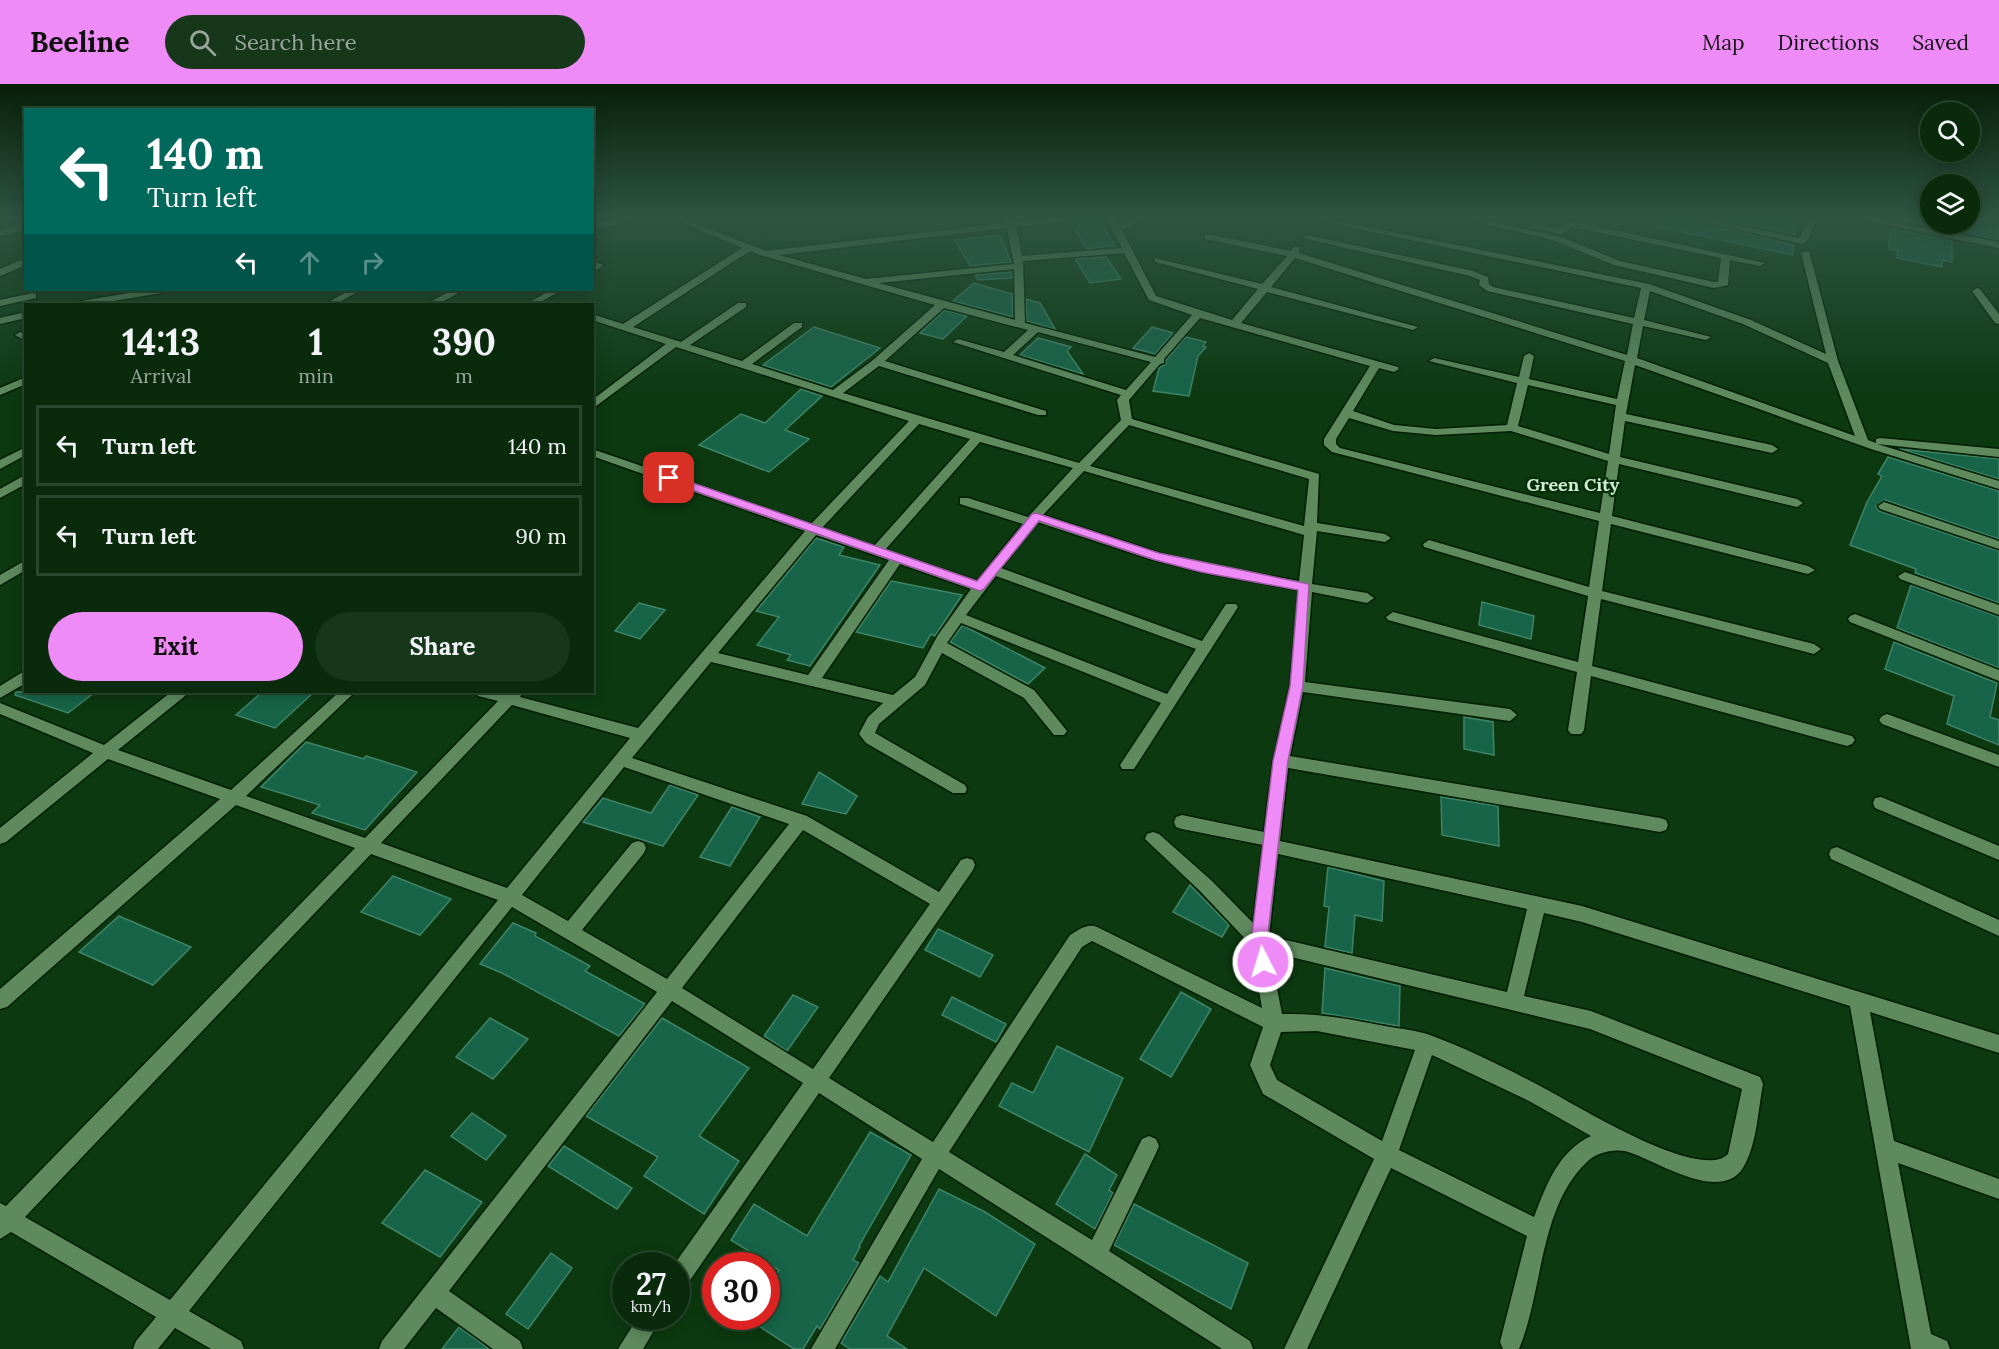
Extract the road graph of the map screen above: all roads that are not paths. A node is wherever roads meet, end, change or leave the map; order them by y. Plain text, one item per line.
1 (703, 277) edge
2 (844, 277) edge
3 (900, 277) edge
4 (1019, 277) edge
5 (1141, 277) edge
6 (1222, 277) edge
7 (1273, 277) edge
8 (1367, 277) edge
9 (1480, 277) edge
10 (1602, 277) edge
11 (1679, 277) edge
12 (1724, 277) edge
13 (1812, 277) edge
14 (861, 282) junction
15 (1714, 285) junction
16 (1646, 286) junction
17 (1263, 288) junction
18 (156, 291) edge
19 (354, 291) edge
20 (457, 291) edge
21 (555, 291) edge
22 (1977, 291) dead end
23 (33, 296) dead end
24 (0, 303) edge
25 (90, 303) edge
26 (332, 303) edge
27 (433, 303) edge
28 (534, 303) edge
29 (942, 304) junction
30 (1699, 304) junction
31 (742, 305) dead end
32 (1198, 314) junction
33 (24, 315) edge
34 (594, 318) edge
35 (0, 321) edge
36 (1999, 321) edge
37 (1638, 322) junction
38 (1020, 324) junction
39 (798, 325) dead end
40 (1234, 325) junction
41 (625, 327) junction
42 (1413, 327) dead end
43 (1035, 328) junction
44 (1706, 338) dead end
45 (958, 342) dead end
46 (679, 344) junction
47 (1006, 356) junction
48 (1529, 356) dead end
49 (1629, 359) junction
50 (1160, 361) junction
51 (1434, 361) dead end
52 (1833, 361) junction
53 (877, 362) junction
54 (1376, 364) junction
55 (744, 365) junction
56 (1394, 369) dead end
57 (24, 381) edge
58 (1524, 382) junction
59 (0, 392) edge
60 (834, 394) junction
61 (1129, 394) junction
62 (594, 405) edge
63 (1621, 410) junction
64 (1346, 412) junction
65 (1042, 413) dead end
66 (917, 420) junction
67 (1127, 421) junction
68 (1512, 428) junction
69 (978, 437) junction
70 (1862, 441) junction
71 (1772, 449) dead end
72 (24, 451) edge
73 (594, 453) edge
74 (1999, 453) edge
75 (1613, 459) junction
76 (0, 465) edge
77 (1083, 467) junction
78 (0, 473) edge
79 (24, 479) edge
80 (24, 480) edge
81 (1999, 485) edge
82 (0, 494) edge
83 (964, 501) dead end
84 (1797, 503) dead end
85 (1884, 506) dead end
86 (1034, 519) junction
87 (1605, 520) junction
88 (814, 529) junction
89 (1309, 529) junction
90 (1385, 538) dead end
91 (1429, 544) dead end
92 (1999, 545) edge
93 (877, 551) junction
94 (897, 558) junction
95 (24, 565) edge
96 (993, 570) junction
97 (1808, 570) dead end
98 (1905, 576) dead end
99 (0, 581) edge
100 (980, 586) junction
101 (1305, 587) junction
102 (1594, 593) junction
103 (1367, 598) dead end
104 (1231, 607) dead end
105 (1999, 610) edge
106 (959, 617) junction
107 (1393, 617) dead end
108 (1855, 619) dead end
109 (939, 645) junction
110 (1205, 647) junction
111 (1815, 649) dead end
112 (708, 656) junction
113 (1583, 668) junction
114 (24, 676) edge
115 (1999, 676) edge
116 (812, 681) junction
117 (1297, 686) junction
118 (0, 693) edge
119 (179, 693) edge
120 (347, 693) edge
121 (490, 693) edge
122 (512, 696) edge
123 (1170, 700) junction
124 (895, 701) junction
125 (0, 708) edge
126 (1510, 715) dead end
127 (1887, 720) dead end
128 (1576, 730) dead end
129 (1059, 731) dead end
130 (641, 735) junction
131 (1847, 741) dead end
132 (106, 752) junction
133 (621, 760) junction
134 (1281, 761) junction
135 (1999, 761) edge
136 (1128, 765) dead end
137 (959, 789) dead end
138 (234, 797) junction
139 (1881, 803) dead end
140 (801, 821) junction
141 (1182, 822) dead end
142 (1660, 825) dead end
143 (0, 837) edge
144 (1153, 839) dead end
145 (1272, 843) junction
146 (365, 846) junction
147 (638, 848) dead end
148 (1999, 853) edge
149 (1837, 854) dead end
150 (967, 865) dead end
151 (511, 897) junction
152 (941, 902) junction
153 (1537, 904) junction
154 (1999, 928) edge
155 (570, 932) junction
156 (1259, 942) junction
157 (668, 989) junction
158 (1858, 1000) junction
159 (0, 1001) edge
160 (1514, 1001) junction
161 (1274, 1023) junction
162 (1427, 1043) junction
163 (1999, 1044) edge
164 (816, 1081) junction
165 (1624, 1141) junction
166 (1149, 1146) dead end
167 (1886, 1148) junction
168 (936, 1155) junction
169 (1387, 1155) junction
170 (1999, 1189) edge
171 (3, 1220) edge
172 (1539, 1231) junction
173 (1096, 1255) junction
174 (690, 1261) edge
175 (433, 1293) junction
176 (171, 1314) junction
177 (642, 1330) edge
178 (1511, 1342) dead end
179 (1927, 1346) edge
180 (144, 1349) edge
181 (233, 1349) edge
182 (390, 1349) edge
183 (513, 1349) edge
184 (629, 1349) edge
185 (822, 1349) edge
186 (1242, 1349) edge
187 (1295, 1349) edge

1 - 41 street
2 - 14 street
3 - 14 street
4 - 38 street
5 - 32 street
6 - 17 street
7 - 17 street
8 - 49 street
9 - 37 street
10 - 16 street
11 - 15 street
12 - 15 street
13 - 52 street
14 - 29 street
15 - 30 street
16 - 30 street
16 - 37 street
17 - 40 street
17 - 42 street
18 - 25 street
19 - 26 street
20 - 27 street
21 - 28 street
22 - 36 street
23 - 24 street
29 - 38 street
29 - 53 street
30 - 52 street
31 - 46 street
32 - 40 street
32 - 50 street
33 - 35 street
34 - 41 street
37 - 44 street
37 - 49 street
38 - 43 street
39 - 55 street
40 - 54 street
41 - 46 street
43 - 47 street
43 - 50 street
45 - 47 street
46 - 55 street
46 - 62 street
47 - 61 street
48 - 58 street
49 - 63 street
49 - 70 street
50 - 61 street
51 - 58 street
52 - 70 street
53 - 60 street
53 - 65 street
54 - 56 street
54 - 64 street
55 - 60 street
57 - 59 street
58 - 63 street
58 - 68 street
60 - 66 street
61 - 67 street
63 - 71 street
63 - 75 street
64 - 68 street
64 - 87 street
66 - 69 street
66 - 88 street
67 - 77 street
67 - 89 street
68 - 75 street
69 - 77 street
69 - 93 street
70 - 74 street
70 - 81 street
72 - 76 street
73 - 88 street
75 - 84 street
75 - 87 street
77 - 86 street
77 - 89 street
78 - 79 street
80 - 82 street
83 - 86 street
85 - 92 street
86 - 96 street
86 - 101 street
87 - 97 street
87 - 102 street
88 - 93 street
88 - 112 street
89 - 90 street
89 - 101 street
91 - 102 street
93 - 94 street
94 - 100 street
94 - 116 street
95 - 99 street
96 - 100 street
96 - 110 street
98 - 105 street
100 - 106 street
101 - 103 street
101 - 117 street
102 - 111 street
102 - 113 street
104 - 110 street
106 - 109 street
106 - 123 street
107 - 113 street
108 - 115 street
109 - 124 street
109 - 129 street
110 - 123 street
112 - 116 street
112 - 130 street
113 - 128 street
113 - 131 street
114 - 118 street
116 - 124 street
117 - 126 street
117 - 134 street
119 - 132 street
120 - 138 street
121 - 122 street
122 - 130 street
122 - 146 street
123 - 136 street
124 - 137 street
125 - 132 street
127 - 135 street
130 - 133 street
132 - 138 street
132 - 143 street
133 - 140 street
133 - 151 street
134 - 142 street
134 - 145 street
138 - 146 street
138 - 159 street
139 - 148 street
140 - 152 street
140 - 157 street
141 - 145 street
144 - 156 street
145 - 153 street
145 - 156 street
146 - 151 street
146 - 171 street
147 - 155 street
149 - 154 street
150 - 152 street
151 - 155 street
151 - 176 street
152 - 164 street
153 - 158 street
153 - 160 street
155 - 157 street
156 - 160 street
156 - 161 street
157 - 164 street
157 - 175 street
158 - 163 street
158 - 167 street
160 - 165 street
161 - 162 street
161 - 168 street
161 - 169 street
162 - 165 street
162 - 169 street
164 - 168 street
164 - 174 street
165 - 172 street
166 - 173 street
167 - 170 street
167 - 179 street
168 - 173 street
168 - 185 street
169 - 172 street
169 - 187 street
171 - 176 street
172 - 178 street
173 - 186 street
175 - 182 street
175 - 183 street
176 - 180 street
176 - 181 street
177 - 184 street

